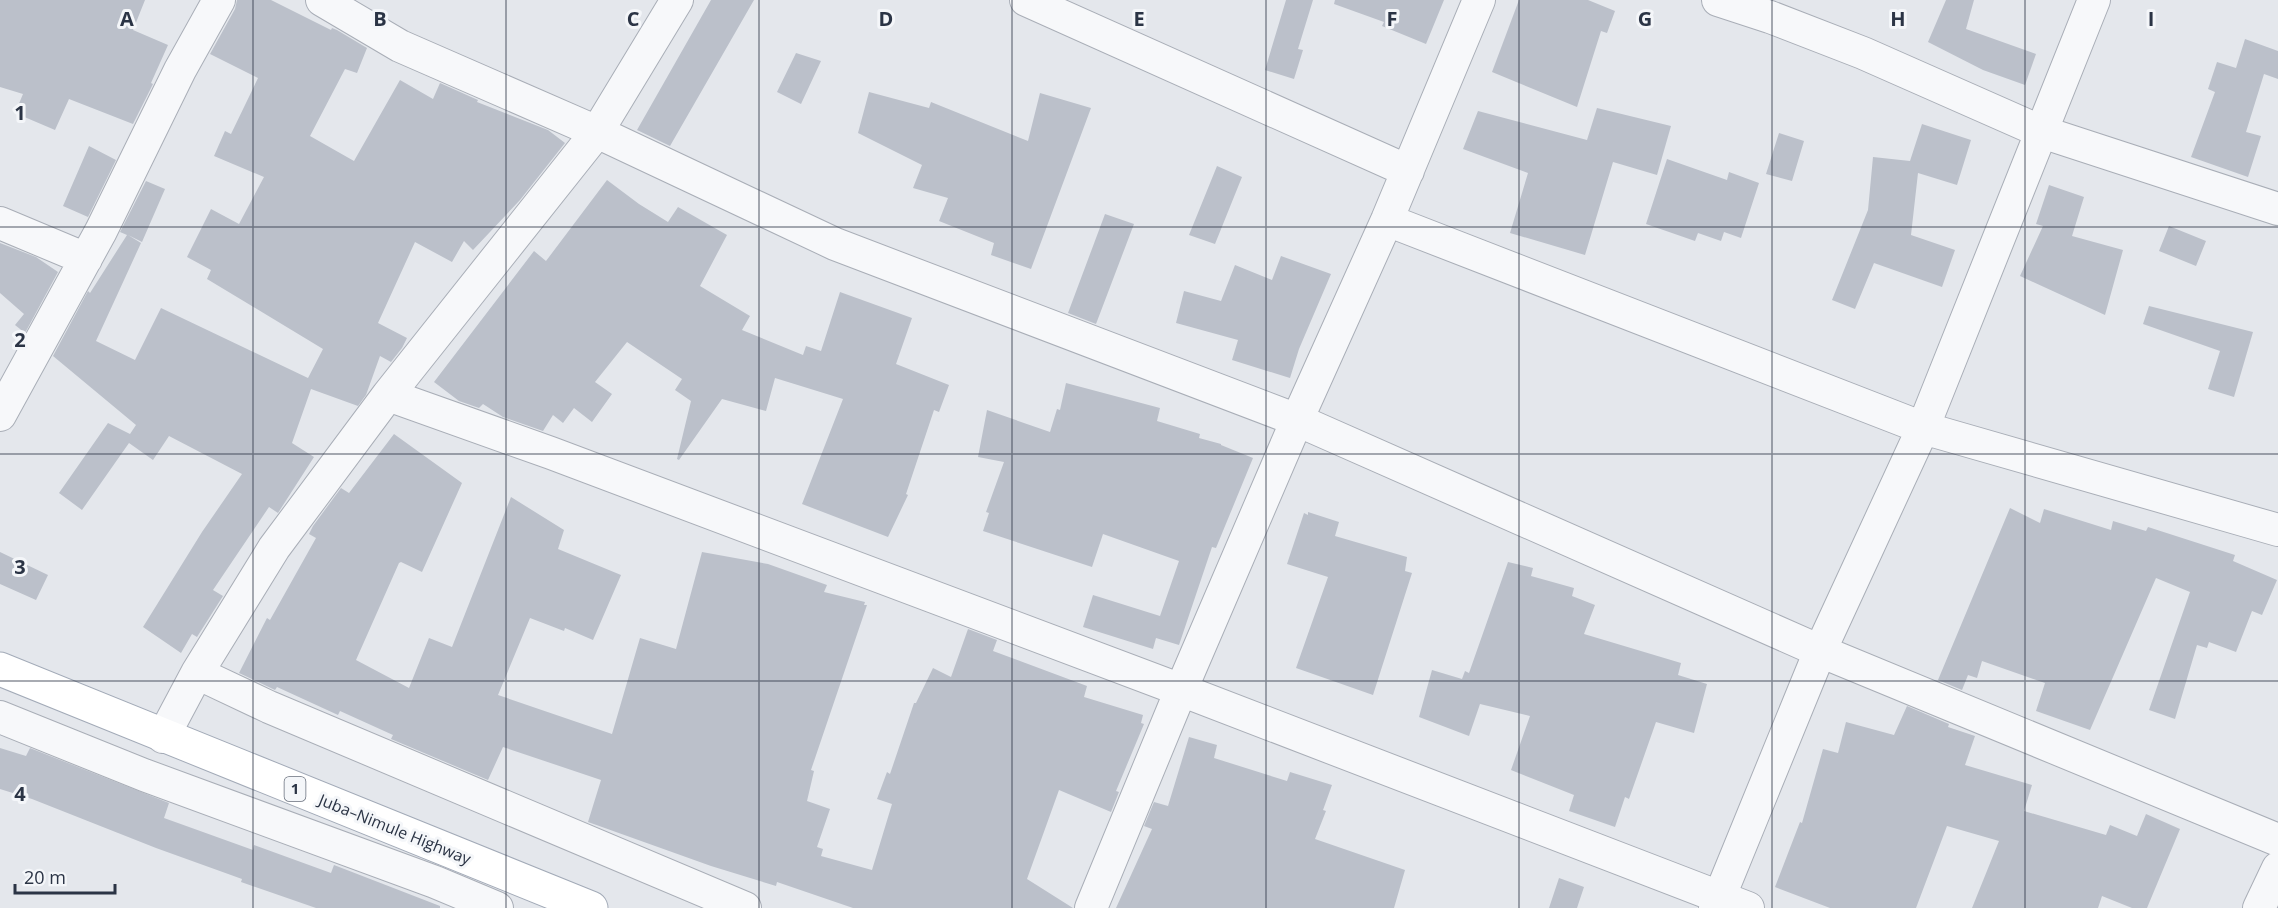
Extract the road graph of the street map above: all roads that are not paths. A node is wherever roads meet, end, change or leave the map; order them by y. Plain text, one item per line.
1 (219, 0) edge
2 (322, 0) edge
3 (677, 0) edge
4 (1026, 0) edge
5 (1479, 0) edge
6 (1718, 0) edge
7 (2094, 0) edge
8 (597, 132) junction
9 (2042, 132) junction
10 (1408, 171) junction
11 (2278, 209) edge
12 (1387, 220) junction
13 (0, 223) edge
14 (86, 259) junction
15 (388, 395) junction
16 (0, 416) edge
17 (1297, 420) junction
18 (1923, 428) junction
19 (2278, 530) edge
20 (1820, 651) junction
21 (0, 669) edge
22 (197, 673) junction
23 (1180, 690) junction
24 (0, 717) edge
25 (163, 736) junction
26 (2278, 840) edge
27 (2278, 868) edge
28 (1717, 903) edge
29 (497, 908) edge
30 (591, 908) edge
31 (745, 908) edge
32 (1092, 908) edge
33 (1748, 908) edge
34 (2259, 908) edge

1 - 14 street
2 - 8 street
3 - 8 street
4 - 10 street
5 - 10 street
6 - 9 street
7 - 9 street
8 - 15 street
8 - 17 street
9 - 11 street
9 - 18 street
10 - 12 street
12 - 17 street
12 - 18 street
13 - 14 street
14 - 16 street
15 - 22 street
15 - 23 street
17 - 20 street
17 - 23 street
18 - 19 street
18 - 20 street
20 - 26 street
20 - 28 street
21 - 25 main road, Juba–Nimule Highway / 1
22 - 25 street
22 - 31 street
23 - 28 street
23 - 32 street
24 - 29 street
25 - 30 main road, Juba–Nimule Highway / 1
27 - 34 street
28 - 33 street

